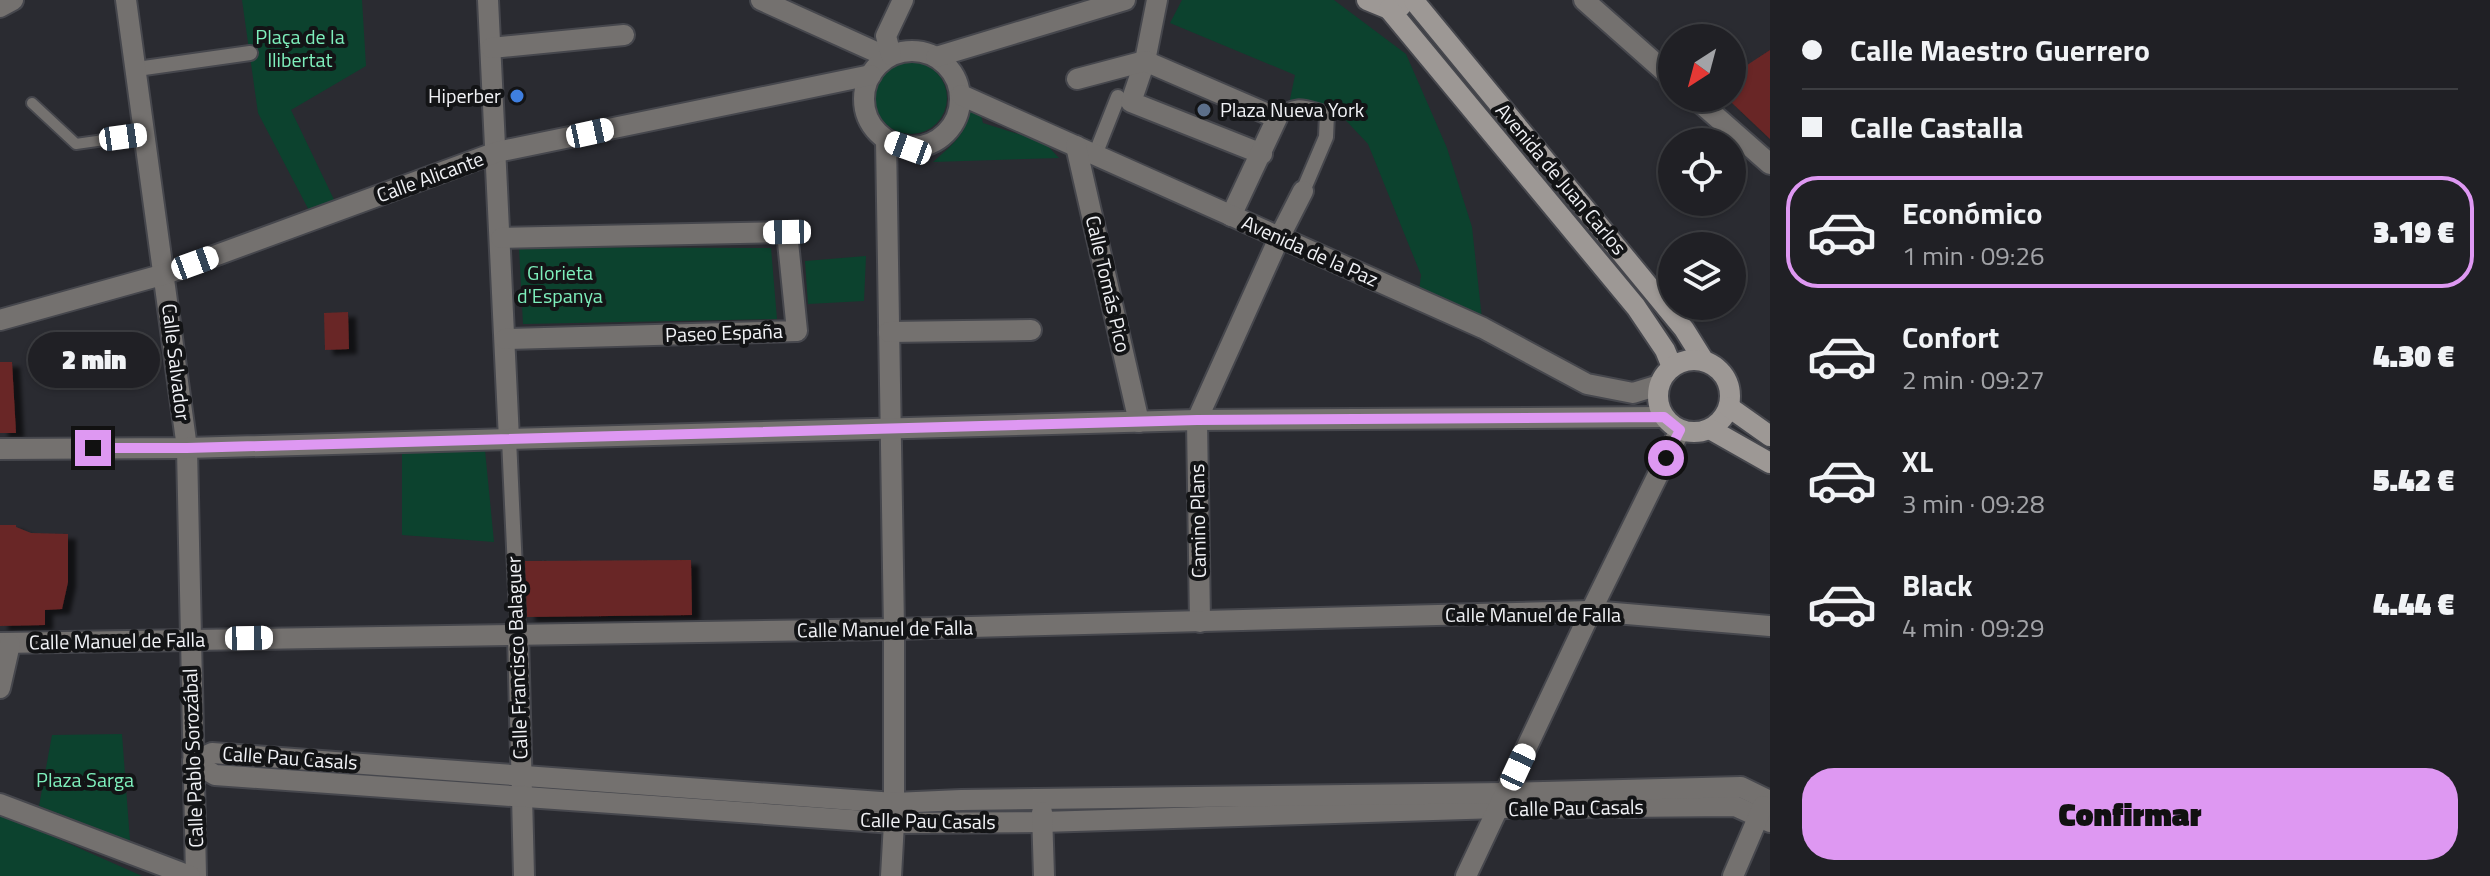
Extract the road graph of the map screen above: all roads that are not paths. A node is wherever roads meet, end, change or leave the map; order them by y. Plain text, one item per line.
1 (13, 0) edge
2 (126, 0) edge
3 (488, 0) edge
4 (761, 0) edge
5 (903, 0) edge
6 (1125, 0) edge
7 (1157, 0) edge
8 (1367, 0) edge
9 (1584, 0) edge
10 (1414, 1) edge
11 (0, 7) edge
12 (1389, 9) junction
13 (624, 35) dead end
14 (491, 48) junction
15 (250, 53) dead end
16 (889, 56) junction
17 (936, 57) junction
18 (1145, 61) junction
19 (1658, 66) edge
20 (137, 69) junction
21 (871, 75) junction
22 (1077, 79) dead end
23 (961, 95) junction
24 (1118, 97) dead end
25 (32, 103) dead end
26 (1711, 112) edge
27 (1277, 118) junction
28 (146, 134) junction
29 (886, 140) junction
30 (1085, 151) junction
31 (497, 152) junction
32 (1262, 154) junction
33 (1770, 164) edge
34 (1303, 191) joint
35 (1231, 216) junction
36 (501, 238) junction
37 (1279, 238) junction
38 (165, 274) junction
39 (0, 320) edge
40 (1031, 330) dead end
41 (889, 332) junction
42 (505, 339) junction
43 (1704, 361) junction
44 (1672, 367) junction
45 (1659, 385) junction
46 (1729, 407) junction
47 (1197, 420) junction
48 (1139, 422) junction
49 (1672, 424) junction
50 (890, 429) junction
51 (1710, 429) junction
52 (1770, 436) edge
53 (509, 439) junction
54 (187, 448) junction
55 (0, 449) edge
56 (1770, 463) edge
57 (1591, 611) junction
58 (1200, 622) junction
59 (1770, 626) edge
60 (894, 629) junction
61 (518, 634) junction
62 (189, 639) junction
63 (5, 644) edge
64 (0, 688) edge
65 (193, 762) junction
66 (521, 774) junction
67 (521, 795) junction
68 (1042, 799) junction
69 (1502, 801) junction
70 (0, 804) edge
71 (1767, 806) edge
72 (894, 813) junction
73 (1042, 822) junction
74 (190, 876) edge
75 (196, 876) edge
76 (524, 876) edge
77 (891, 876) edge
78 (1044, 876) edge
79 (1466, 876) edge
80 (1733, 876) edge

1 - 11 street
2 - 20 street, Calle Salvador
3 - 14 street
4 - 16 street
5 - 16 street
6 - 17 street
7 - 18 street
8 - 12 main road
9 - 19 street
10 - 12 main road
10 - 43 main road, Avenida de Juan Carlos
12 - 44 main road, Avenida de Juan Carlos
13 - 14 street
14 - 31 street
15 - 20 street
16 - 17 street
16 - 21 street
17 - 23 street
18 - 22 street
18 - 27 street
18 - 32 street
20 - 28 street, Calle Salvador
21 - 29 street
21 - 31 street, Calle Alicante
23 - 29 street
23 - 30 street, Avenida de la Paz
24 - 30 street
25 - 28 lane
26 - 33 street
27 - 32 street
27 - 34 street
28 - 38 street, Calle Salvador
29 - 41 street
30 - 35 street, Avenida de la Paz
30 - 48 street, Calle Tomás Pico
31 - 36 street
31 - 38 street, Calle Alicante
32 - 35 street
34 - 37 street
35 - 37 street, Avenida de la Paz
36 - 42 street
36 - 42 street, Paseo España
37 - 45 street, Avenida de la Paz
37 - 47 street
38 - 39 street, Calle Alicante
38 - 54 street, Calle Salvador
40 - 41 street
41 - 50 street
42 - 53 street
43 - 44 main road
43 - 46 main road
44 - 45 main road
45 - 49 main road
46 - 51 main road
46 - 52 main road
47 - 48 street
47 - 49 street
47 - 58 street, Camino Plans
48 - 50 street
49 - 51 main road
49 - 57 street
50 - 53 street
50 - 60 street
51 - 56 main road
53 - 54 street
53 - 61 street, Calle Francisco Balaguer
54 - 55 street
54 - 62 street, Calle Salvador
57 - 58 street, Calle Manuel de Falla
57 - 59 street, Calle Manuel de Falla
57 - 69 street
58 - 60 street, Calle Manuel de Falla
60 - 61 street, Calle Manuel de Falla
60 - 72 street
61 - 62 street, Calle Manuel de Falla
61 - 66 street, Calle Francisco Balaguer
62 - 63 street, Calle Manuel de Falla
62 - 65 street, Calle Pablo Sorozábal
63 - 64 street
65 - 66 street, Calle Pau Casals
65 - 67 street, Calle Pau Casals
65 - 75 street, Calle Pablo Sorozábal
66 - 67 street, Calle Francisco Balaguer
66 - 72 street, Calle Pau Casals
67 - 72 street, Calle Pau Casals
67 - 76 street, Calle Francisco Balaguer
68 - 69 street, Calle Pau Casals
68 - 72 street, Calle Pau Casals
68 - 73 street
69 - 71 street, Calle Pau Casals
69 - 73 street, Calle Pau Casals
69 - 79 street
70 - 74 street
71 - 80 street
72 - 73 street, Calle Pau Casals
72 - 77 street
73 - 78 street

